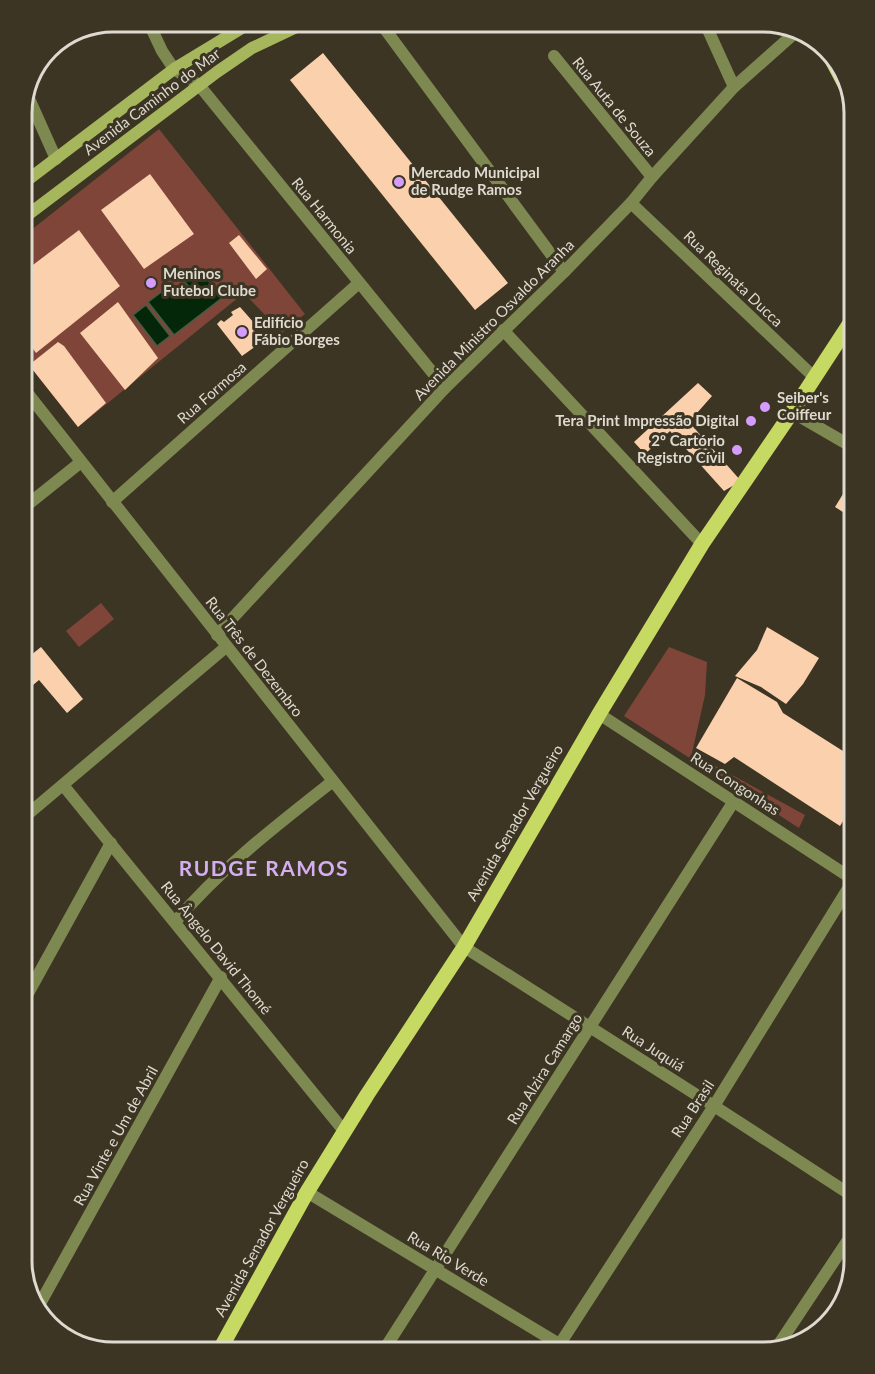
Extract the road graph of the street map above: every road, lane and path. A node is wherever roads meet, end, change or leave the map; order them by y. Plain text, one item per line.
1 (153, 32) edge
2 (235, 32) edge
3 (286, 32) edge
4 (387, 32) edge
5 (709, 32) edge
6 (790, 37) edge
7 (554, 56) dead end
8 (174, 69) junction
9 (199, 85) junction
10 (734, 87) junction
11 (32, 106) edge
12 (56, 159) junction
13 (32, 177) edge
14 (652, 177) junction
15 (631, 203) junction
16 (32, 212) edge
17 (564, 272) junction
18 (359, 283) junction
19 (503, 330) junction
20 (844, 332) edge
21 (814, 378) junction
22 (445, 388) junction
23 (32, 399) edge
24 (792, 412) junction
25 (844, 442) edge
26 (81, 462) junction
27 (32, 501) edge
28 (112, 502) junction
29 (702, 544) junction
30 (217, 635) junction
31 (226, 647) junction
32 (599, 714) junction
33 (333, 781) junction
34 (63, 785) junction
35 (734, 801) junction
36 (31, 811) edge
37 (111, 843) junction
38 (844, 872) edge
39 (844, 895) edge
40 (175, 922) junction
41 (464, 947) junction
42 (221, 977) junction
43 (31, 987) edge
44 (590, 1026) junction
45 (714, 1106) junction
46 (344, 1131) junction
47 (844, 1190) edge
48 (306, 1192) junction
49 (844, 1247) edge
50 (436, 1269) junction
51 (42, 1300) edge
52 (782, 1340) edge
53 (224, 1342) edge
54 (389, 1342) edge
55 (548, 1342) edge
56 (561, 1342) edge

1 - 8 street
2 - 8 main road, Avenida Caminho do Mar
3 - 9 main road, Avenida Caminho do Mar
4 - 17 street
5 - 10 street
6 - 10 street, Avenida Ministro Osvaldo Aranha
7 - 14 street, Rua Auta de Souza
8 - 9 street, Rua Harmonia
8 - 12 main road, Avenida Caminho do Mar
9 - 16 main road, Avenida Caminho do Mar
9 - 18 street, Rua Harmonia
10 - 14 street, Avenida Ministro Osvaldo Aranha
11 - 12 street
12 - 13 main road, Avenida Caminho do Mar
14 - 15 street, Avenida Ministro Osvaldo Aranha
15 - 17 street, Avenida Ministro Osvaldo Aranha
15 - 21 street, Rua Reginata Ducca
17 - 19 street, Avenida Ministro Osvaldo Aranha
18 - 22 street, Rua Harmonia
18 - 28 street, Rua Formosa
19 - 22 street, Avenida Ministro Osvaldo Aranha
19 - 29 street
20 - 21 main road, Avenida Senador Vergueiro
21 - 24 main road, Avenida Senador Vergueiro
22 - 30 street, Avenida Ministro Osvaldo Aranha
23 - 26 street, Rua Três de Dezembro
24 - 25 street
24 - 29 main road, Avenida Senador Vergueiro
26 - 27 street
26 - 28 street, Rua Três de Dezembro
28 - 30 street, Rua Três de Dezembro
29 - 32 main road, Avenida Senador Vergueiro
30 - 31 street, Rua Três de Dezembro
31 - 33 street, Rua Três de Dezembro
31 - 34 street
32 - 35 street, Rua Congonhas
32 - 41 main road, Avenida Senador Vergueiro
33 - 40 street
33 - 41 street, Rua Três de Dezembro
34 - 36 street
34 - 37 street, Rua Ângelo David Thomé
35 - 38 street, Rua Congonhas
35 - 44 street, Rua Alzira Camargo
37 - 40 street, Rua Ângelo David Thomé
37 - 43 street
39 - 45 street, Rua Brasil
40 - 42 street, Rua Ângelo David Thomé
41 - 44 street, Rua Juquiá
41 - 46 main road, Avenida Senador Vergueiro
42 - 46 street, Rua Ângelo David Thomé
42 - 51 street, Rua Vinte e Um de Abril
44 - 45 street, Rua Juquiá
44 - 50 street, Rua Alzira Camargo
45 - 47 street, Rua Juquiá
45 - 56 street, Rua Brasil
46 - 48 main road, Avenida Senador Vergueiro
48 - 50 street, Rua Rio Verde
48 - 53 main road, Avenida Senador Vergueiro
49 - 52 street
50 - 54 street, Rua Alzira Camargo
50 - 55 street, Rua Rio Verde

